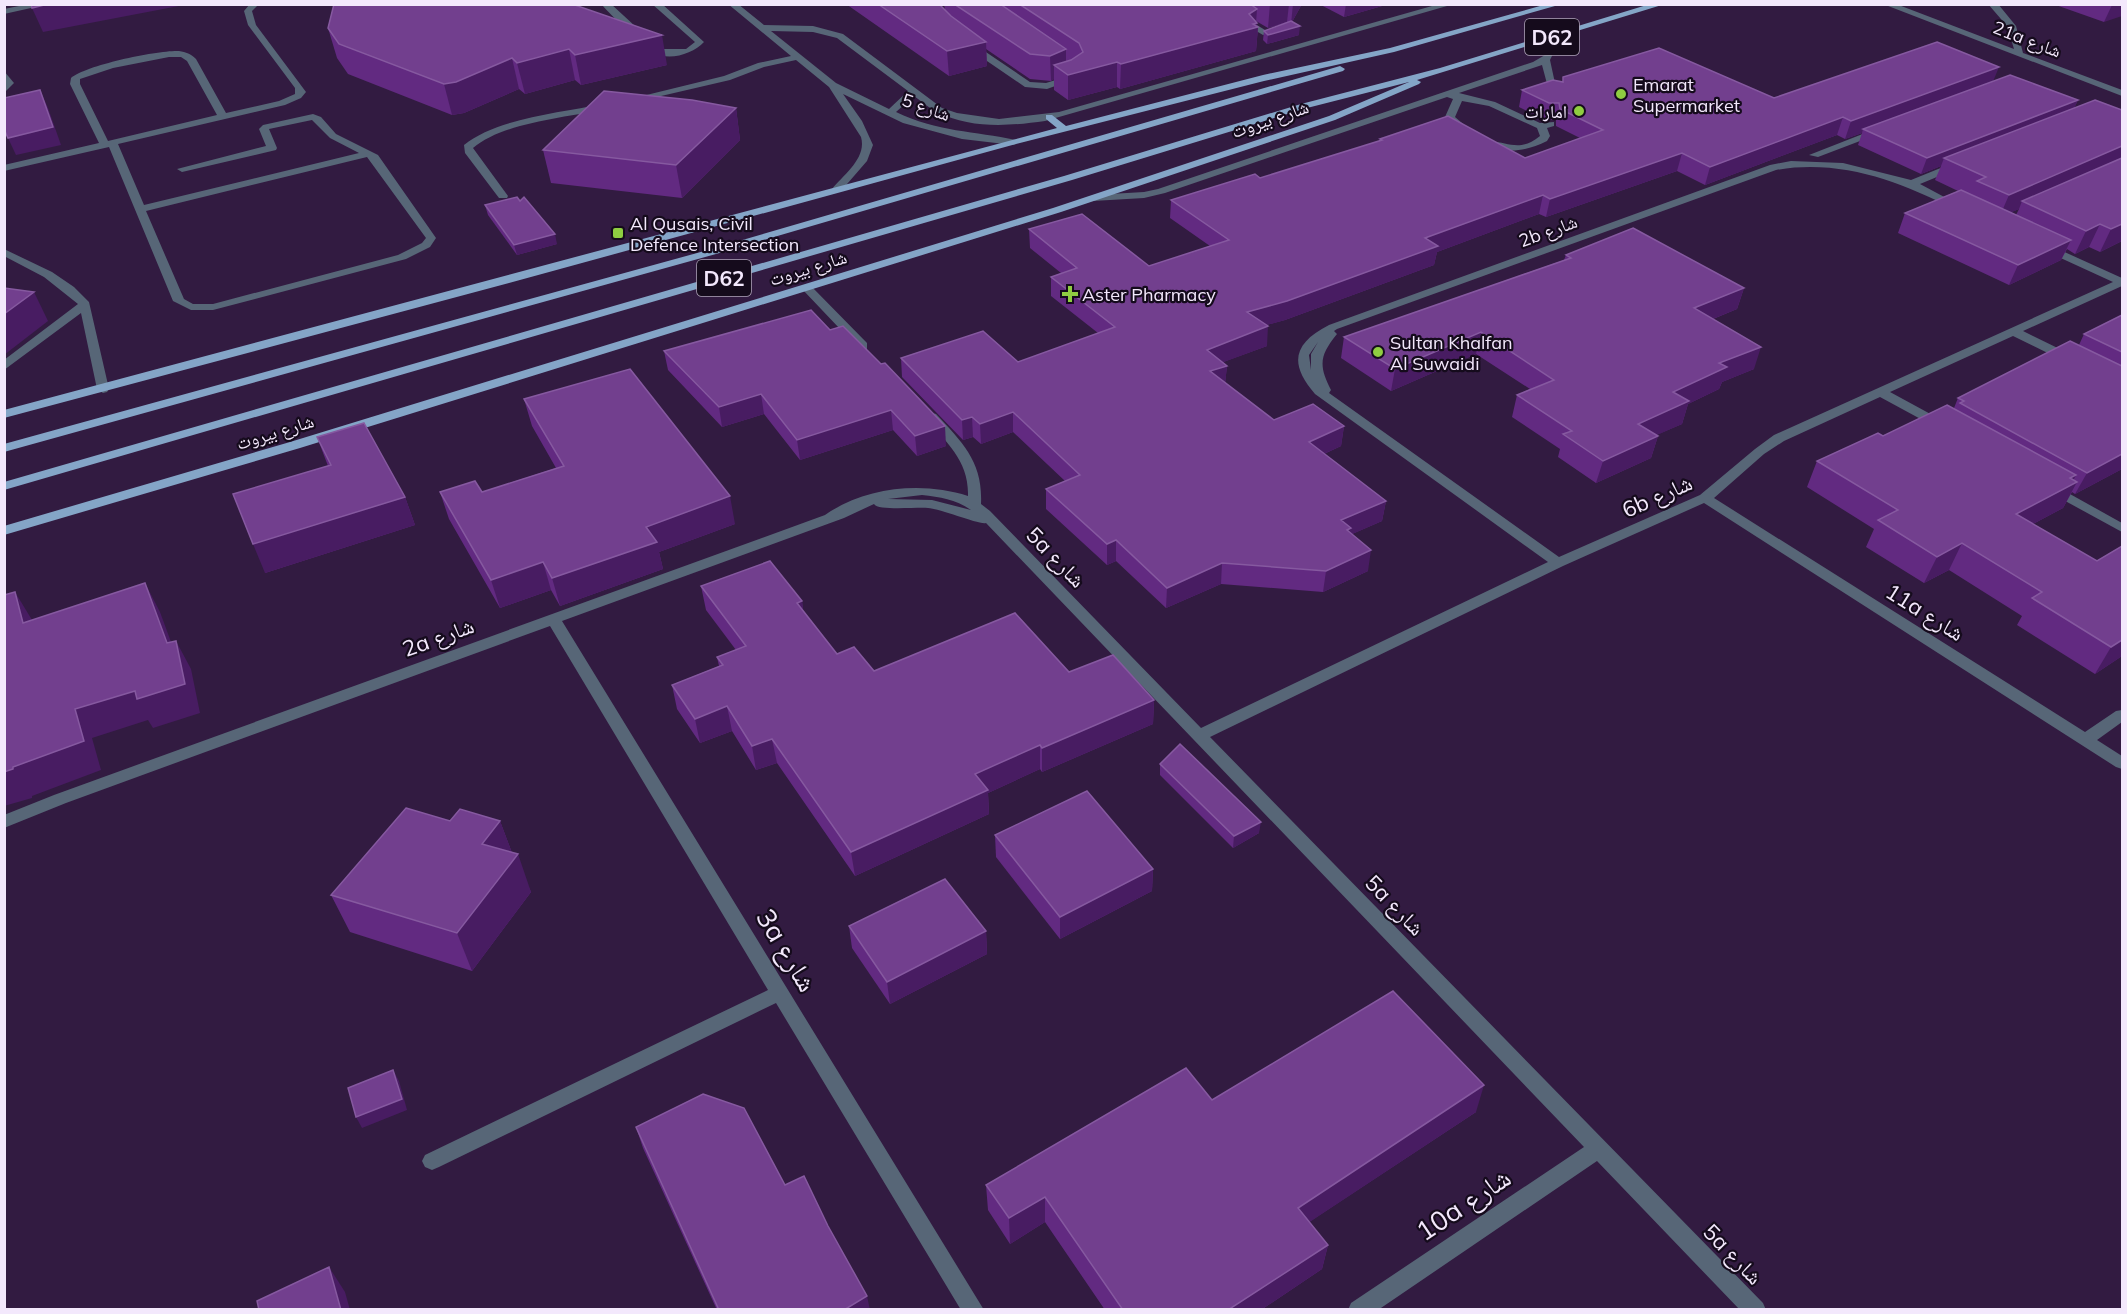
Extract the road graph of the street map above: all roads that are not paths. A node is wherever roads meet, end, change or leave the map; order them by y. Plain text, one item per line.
1 (45, 4) edge
2 (255, 4) edge
3 (605, 4) edge
4 (656, 4) edge
5 (745, 4) edge
6 (1215, 4) edge
7 (1450, 4) edge
8 (1558, 4) edge
9 (1661, 4) edge
10 (1887, 4) edge
11 (1992, 4) edge
12 (733, 6) edge
13 (239, 9) edge
14 (4, 12) edge
15 (252, 25) junction
16 (760, 28) junction
17 (1277, 30) edge
18 (1266, 33) junction
19 (1558, 35) junction
20 (958, 38) edge
21 (1253, 38) edge
22 (1391, 50) junction
23 (2019, 53) junction
24 (796, 57) junction
25 (1546, 60) junction
26 (1443, 70) junction
27 (1074, 71) edge
28 (4, 74) edge
29 (833, 85) junction
30 (4, 90) edge
31 (913, 91) junction
32 (2122, 93) edge
33 (1443, 94) junction
34 (1556, 95) edge
35 (1459, 96) junction
36 (890, 113) junction
37 (223, 117) junction
38 (1049, 117) junction
39 (1890, 127) edge
40 (1064, 129) junction
41 (1013, 142) junction
42 (108, 144) junction
43 (369, 154) junction
44 (1814, 155) junction
45 (1965, 162) edge
46 (4, 168) edge
47 (183, 170) dead end
48 (1760, 172) junction
49 (1910, 184) junction
50 (837, 189) junction
51 (502, 196) dead end
52 (1093, 198) junction
53 (141, 209) junction
54 (1968, 211) edge
55 (2039, 244) edge
56 (6, 254) edge
57 (2122, 282) edge
58 (807, 288) junction
59 (85, 304) junction
60 (2013, 331) junction
61 (872, 356) edge
62 (4, 366) edge
63 (2083, 366) edge
64 (103, 389) junction
65 (1882, 393) junction
66 (922, 406) edge
67 (4, 414) edge
68 (1956, 434) edge
69 (4, 448) edge
70 (2039, 481) edge
71 (4, 486) edge
72 (1705, 498) junction
73 (974, 504) junction
74 (831, 517) junction
75 (2122, 528) edge
76 (4, 531) edge
77 (1002, 533) junction
78 (1558, 563) junction
79 (553, 619) junction
80 (2122, 714) edge
81 (1198, 736) junction
82 (2087, 739) junction
83 (2122, 763) edge
84 (60, 799) junction
85 (4, 822) edge
86 (4, 831) edge
87 (781, 992) junction
88 (1600, 1148) junction
89 (432, 1161) dead end
90 (973, 1310) edge
91 (1359, 1310) edge
92 (1755, 1310) edge

1 - 14 street
2 - 15 street
3 - 4 street
5 - 12 street
6 - 18 street
7 - 38 street
8 - 22 main road, شارع بيروت / D62
9 - 19 main road, شارع بيروت / D62
10 - 23 street, 21a شارع
11 - 23 street
12 - 16 street, شارع 5
13 - 15 street
15 - 37 street
16 - 24 street, شارع 5
16 - 31 street
17 - 18 street
18 - 21 street
19 - 25 street
19 - 26 main road, شارع بيروت / D62
20 - 27 street
22 - 40 main road, شارع بيروت / D62
22 - 69 main road, شارع بيروت / D62
23 - 32 street, 21a شارع
24 - 29 street, شارع 5
24 - 51 street
25 - 33 street
25 - 34 street
26 - 52 main road, شارع بيروت / D62
26 - 71 main road, شارع بيروت / D62
28 - 30 street
29 - 36 street, شارع 5
29 - 50 street, شارع 5
31 - 36 street
31 - 38 street
33 - 35 street
33 - 52 street
35 - 35 street
36 - 41 street, شارع 5
37 - 42 street
37 - 42 street
38 - 40 main road
39 - 44 street
40 - 41 main road, شارع بيروت / D62
41 - 50 main road, شارع بيروت / D62
42 - 46 street
42 - 53 street
43 - 47 street
43 - 53 street
43 - 53 street
44 - 48 street, 2b شارع
44 - 49 street, 2b شارع
45 - 49 street
48 - 49 street, 2b شارع
48 - 78 street, 2b شارع
49 - 54 street
50 - 64 main road, شارع بيروت / D62
52 - 58 main road, شارع بيروت / D62
55 - 57 street
56 - 59 street
57 - 60 street, 6b شارع
58 - 61 street
58 - 76 main road, شارع بيروت / D62
59 - 62 street
59 - 64 street
60 - 63 street
60 - 65 street, 6b شارع
64 - 67 main road, شارع بيروت / D62
65 - 68 street
65 - 72 street, 6b شارع
66 - 73 street
70 - 75 street
72 - 78 street, 6b شارع
72 - 82 street, 11a شارع
73 - 74 street, 2a شارع
73 - 77 street, 2a شارع
74 - 77 street, 2a شارع
74 - 79 street, 2a شارع
77 - 81 street, 5a شارع
78 - 81 street, 6b شارع
79 - 84 street, 2a شارع
79 - 87 street, 3a شارع
80 - 82 street
81 - 88 street, 5a شارع
82 - 83 street, 11a شارع
84 - 85 street, 2a شارع
84 - 86 street, 2a شارع
87 - 89 street
87 - 90 street, 3a شارع
88 - 91 street, 10a شارع
88 - 92 street, 5a شارع

